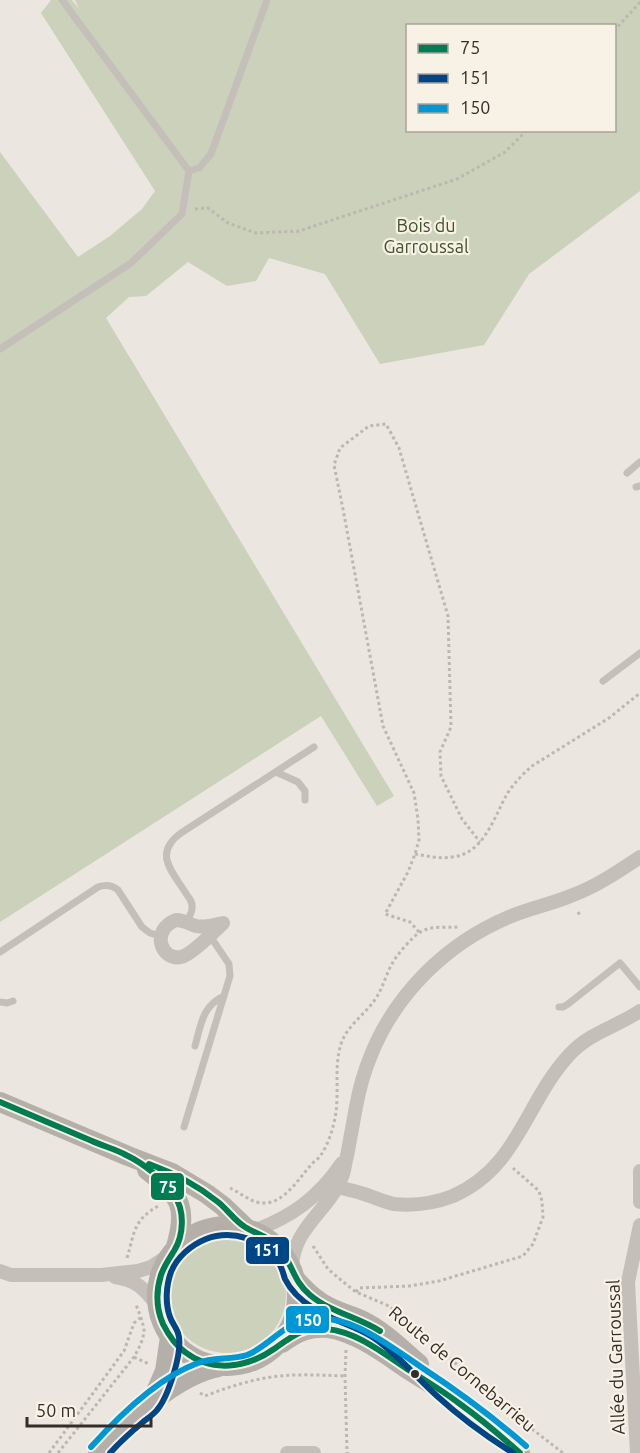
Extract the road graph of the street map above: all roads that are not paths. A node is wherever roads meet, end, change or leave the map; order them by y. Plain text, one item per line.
1 (62, 0) edge
2 (267, 0) edge
3 (189, 171) junction
4 (0, 349) edge
5 (640, 462) edge
6 (627, 474) dead end
7 (640, 652) edge
8 (603, 681) dead end
9 (314, 747) dead end
10 (276, 772) junction
11 (304, 800) dead end
12 (640, 857) edge
13 (187, 921) junction
14 (160, 936) junction
15 (210, 936) junction
16 (0, 952) edge
17 (640, 987) edge
18 (224, 996) junction
19 (13, 1001) dead end
20 (0, 1002) edge
21 (559, 1007) dead end
22 (640, 1011) edge
23 (195, 1046) dead end
24 (0, 1102) edge
25 (184, 1127) dead end
26 (128, 1156) junction
27 (347, 1156) junction
28 (640, 1171) edge
29 (337, 1187) junction
30 (640, 1202) edge
31 (640, 1225) edge
32 (249, 1229) junction
33 (173, 1252) junction
34 (0, 1271) edge
35 (294, 1274) junction
36 (101, 1275) junction
37 (158, 1306) junction
38 (170, 1337) junction
39 (273, 1350) junction
40 (222, 1366) junction
41 (450, 1396) junction
42 (151, 1403) junction
43 (498, 1434) junction
44 (98, 1453) edge
45 (287, 1453) edge
46 (314, 1453) edge
47 (520, 1453) edge
48 (530, 1453) edge
49 (637, 1453) edge

1 - 3 lane
2 - 3 lane
3 - 4 lane
5 - 6 lane
7 - 8 lane
9 - 10 lane
10 - 11 lane
10 - 13 lane
12 - 27 street
13 - 14 street
13 - 15 street
14 - 15 street
14 - 16 lane
15 - 18 lane
17 - 21 lane
18 - 23 lane
18 - 25 lane
19 - 20 lane
22 - 29 street
24 - 26 main road
26 - 32 main road
26 - 33 main road
27 - 29 street
27 - 32 street
28 - 30 street
29 - 35 street
31 - 49 street, Allée du Garroussal
32 - 33 main road
32 - 35 main road
33 - 36 street
33 - 37 main road
34 - 36 street
35 - 39 main road
35 - 41 main road, Route de Cornebarrieu
36 - 37 street
37 - 38 main road
38 - 40 main road
38 - 42 main road
39 - 40 main road
39 - 41 main road, Route de Cornebarrieu
40 - 42 main road
41 - 43 main road, Route de Cornebarrieu
42 - 44 main road
43 - 47 main road, Route de Cornebarrieu
43 - 48 main road, Route de Cornebarrieu
45 - 46 street

